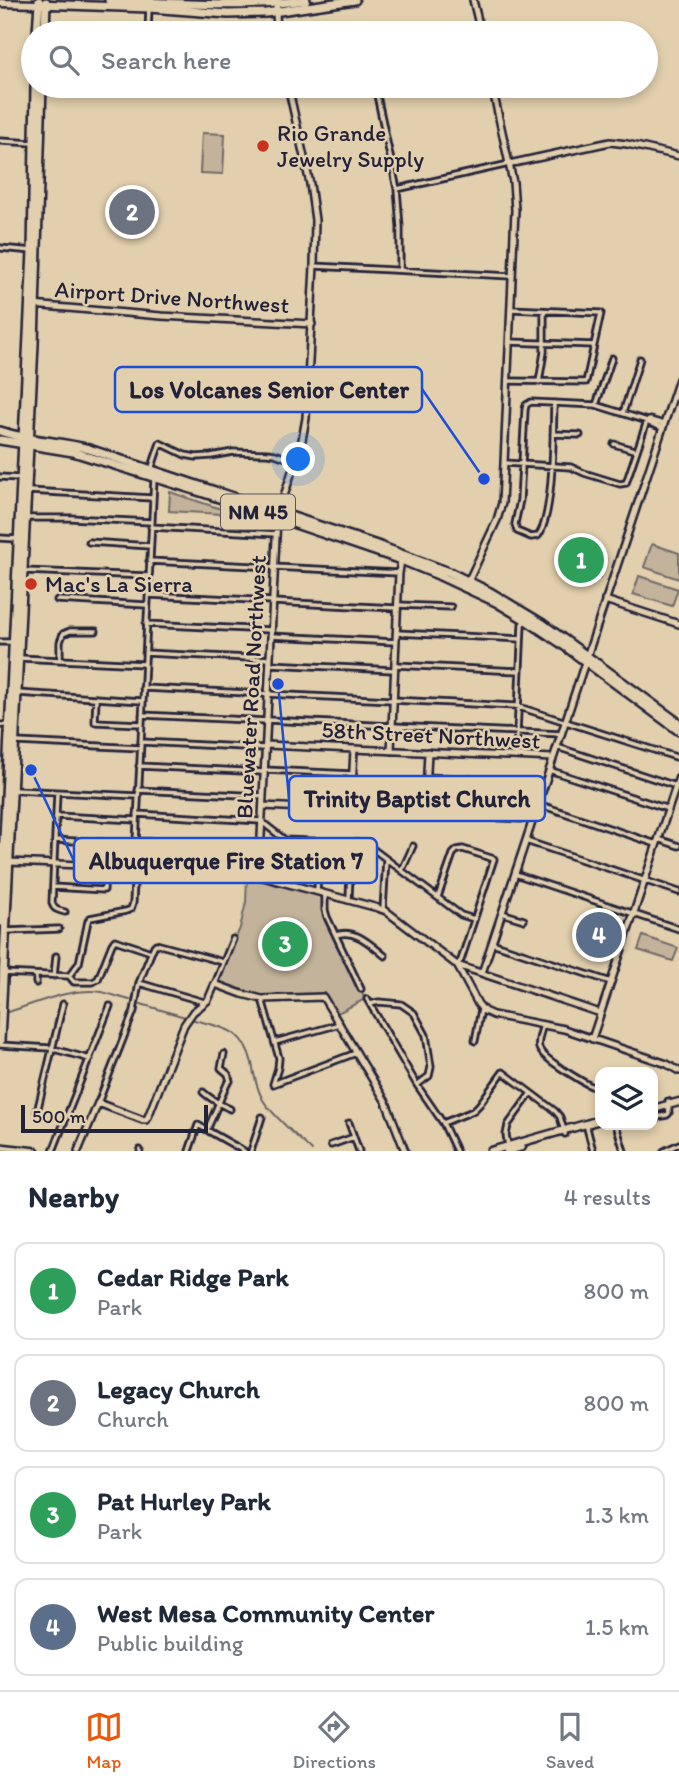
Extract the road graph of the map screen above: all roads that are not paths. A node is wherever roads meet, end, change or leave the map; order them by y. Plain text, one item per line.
1 (109, 0) edge
2 (306, 0) edge
3 (355, 0) edge
4 (473, 0) edge
5 (287, 1) edge
6 (42, 2) edge
7 (0, 3) edge
8 (149, 3) edge
9 (277, 9) edge
10 (39, 21) edge
11 (44, 21) edge
12 (148, 21) edge
13 (476, 21) edge
14 (35, 98) edge
15 (41, 98) edge
16 (291, 98) edge
17 (378, 98) edge
18 (495, 98) edge
19 (0, 141) edge
20 (36, 143) junction
21 (679, 156) edge
22 (509, 164) junction
23 (397, 189) junction
24 (0, 248) edge
25 (35, 251) junction
26 (314, 267) junction
27 (400, 271) junction
28 (512, 276) junction
29 (33, 306) junction
30 (511, 309) junction
31 (544, 311) junction
32 (312, 324) junction
33 (510, 342) junction
34 (543, 343) junction
35 (594, 345) junction
36 (612, 358) dead end
37 (640, 359) dead end
38 (679, 379) edge
39 (508, 382) junction
40 (539, 383) junction
41 (554, 403) junction
42 (596, 405) junction
43 (623, 413) junction
44 (647, 421) junction
45 (663, 426) junction
46 (30, 427) junction
47 (0, 430) edge
48 (553, 434) junction
49 (580, 435) dead end
50 (0, 441) edge
51 (26, 441) junction
52 (44, 443) junction
53 (614, 444) dead end
54 (75, 449) junction
55 (636, 451) junction
56 (22, 456) junction
57 (295, 461) junction
58 (504, 463) junction
59 (522, 465) junction
60 (551, 466) junction
61 (28, 467) junction
62 (153, 474) junction
63 (0, 477) edge
64 (20, 478) junction
65 (27, 491) junction
66 (152, 498) junction
67 (277, 515) junction
68 (26, 518) junction
69 (151, 525) junction
70 (276, 534) junction
71 (0, 538) edge
72 (19, 540) junction
73 (89, 542) dead end
74 (150, 546) junction
75 (401, 557) junction
76 (149, 561) junction
77 (274, 567) junction
78 (20, 571) junction
79 (399, 573) junction
80 (148, 576) junction
81 (467, 584) junction
82 (148, 595) junction
83 (57, 600) dead end
84 (606, 600) junction
85 (273, 601) junction
86 (496, 603) junction
87 (147, 605) junction
88 (398, 606) junction
89 (451, 607) dead end
90 (517, 608) junction
91 (526, 620) junction
92 (146, 624) junction
93 (544, 624) junction
94 (679, 624) edge
95 (96, 631) dead end
96 (271, 633) junction
97 (397, 634) junction
98 (522, 639) junction
99 (0, 642) edge
100 (396, 642) junction
101 (14, 643) junction
102 (145, 653) junction
103 (19, 658) junction
104 (586, 658) junction
105 (60, 660) junction
106 (270, 662) junction
107 (144, 664) junction
108 (395, 668) junction
109 (520, 671) junction
110 (143, 688) junction
111 (17, 693) junction
112 (268, 694) junction
113 (96, 698) junction
114 (393, 700) junction
115 (142, 701) junction
116 (519, 706) junction
117 (142, 715) junction
118 (267, 720) junction
119 (565, 721) junction
120 (141, 724) junction
121 (0, 725) edge
122 (12, 725) junction
123 (392, 725) junction
124 (677, 727) edge
125 (517, 731) junction
126 (561, 734) junction
127 (15, 742) junction
128 (141, 742) junction
129 (266, 746) junction
130 (557, 747) junction
131 (140, 748) junction
132 (354, 749) junction
133 (391, 751) junction
134 (428, 752) junction
135 (516, 756) junction
136 (553, 758) junction
137 (679, 758) edge
138 (139, 766) junction
139 (550, 770) junction
140 (264, 771) junction
141 (353, 774) junction
142 (679, 776) edge
143 (427, 777) junction
144 (545, 783) junction
145 (6, 786) edge
146 (676, 786) junction
147 (138, 790) junction
148 (57, 793) junction
149 (138, 796) junction
150 (263, 796) junction
151 (538, 804) junction
152 (263, 806) junction
153 (668, 809) junction
154 (351, 810) junction
155 (425, 813) junction
156 (56, 816) junction
157 (137, 817) junction
158 (533, 819) junction
159 (262, 822) junction
160 (55, 840) junction
161 (285, 840) junction
162 (2, 841) edge
163 (526, 841) junction
164 (657, 841) junction
165 (320, 842) junction
166 (135, 843) junction
167 (351, 843) junction
168 (413, 846) dead end
169 (679, 846) edge
170 (283, 854) dead end
171 (386, 859) junction
172 (4, 863) edge
173 (54, 864) junction
174 (104, 866) junction
175 (134, 868) junction
176 (402, 870) junction
177 (220, 873) junction
178 (515, 874) junction
179 (259, 876) junction
180 (645, 881) junction
181 (53, 887) junction
182 (317, 891) junction
183 (679, 892) edge
184 (1, 893) edge
185 (326, 894) junction
186 (438, 897) junction
187 (349, 900) junction
188 (383, 909) junction
189 (65, 912) dead end
190 (502, 913) junction
191 (634, 914) junction
192 (474, 919) junction
193 (524, 920) dead end
194 (0, 922) edge
195 (59, 929) dead end
196 (679, 929) edge
197 (6, 931) junction
198 (336, 935) junction
199 (233, 939) dead end
200 (492, 943) junction
201 (151, 952) junction
202 (56, 956) dead end
203 (385, 956) dead end
204 (223, 962) junction
205 (457, 965) junction
206 (474, 971) junction
207 (2, 973) edge
208 (482, 973) junction
209 (36, 975) junction
210 (54, 976) junction
211 (69, 976) junction
212 (466, 982) junction
213 (611, 982) junction
214 (36, 983) dead end
215 (139, 983) junction
216 (215, 984) junction
217 (361, 989) dead end
218 (262, 999) junction
219 (206, 1003) junction
220 (63, 1004) dead end
221 (110, 1006) dead end
222 (481, 1009) junction
223 (600, 1013) junction
224 (1, 1019) edge
225 (340, 1024) junction
226 (542, 1025) junction
227 (592, 1039) junction
228 (475, 1041) dead end
229 (275, 1042) junction
230 (0, 1043) edge
231 (53, 1049) junction
232 (356, 1053) junction
233 (224, 1054) dead end
234 (90, 1059) junction
235 (679, 1071) edge
236 (417, 1086) junction
237 (595, 1088) edge
238 (203, 1092) dead end
239 (531, 1093) junction
240 (679, 1100) edge
241 (97, 1103) junction
242 (219, 1103) junction
243 (668, 1103) junction
244 (658, 1106) edge
245 (230, 1109) dead end
246 (37, 1112) dead end
247 (262, 1117) dead end
248 (658, 1117) edge
249 (443, 1122) junction
250 (349, 1123) dead end
251 (595, 1124) edge
252 (587, 1126) junction
253 (208, 1130) junction
254 (618, 1130) edge
255 (565, 1132) junction
256 (354, 1137) junction
257 (679, 1144) edge
258 (331, 1145) dead end
259 (0, 1147) edge
260 (508, 1149) edge
261 (36, 1151) edge
262 (53, 1151) edge
263 (78, 1151) edge
264 (189, 1151) edge
265 (243, 1151) edge
266 (251, 1151) edge
267 (359, 1151) edge
268 (405, 1151) edge
269 (456, 1151) edge
270 (491, 1151) edge
271 (593, 1151) edge
272 (624, 1151) edge
273 (664, 1151) edge

1 - 8 main road
2 - 5 main road
3 - 9 main road
4 - 13 street
5 - 9 main road
6 - 7 main road
6 - 8 main road
6 - 10 main road
6 - 11 main road
8 - 9 main road
8 - 9 main road
8 - 12 street
14 - 20 main road
15 - 20 main road
16 - 26 street, Bluewater Road Northwest
17 - 23 street
18 - 22 street
19 - 20 street
20 - 25 main road
21 - 22 street
22 - 23 street
22 - 28 street
23 - 27 street
24 - 25 street
25 - 29 main road
26 - 27 street
26 - 32 street, Bluewater Road Northwest
27 - 28 street
28 - 30 street
29 - 32 street, Airport Drive Northwest
29 - 46 main road
29 - 51 main road
30 - 31 street
30 - 33 street
31 - 34 street
31 - 35 street
32 - 57 street, Bluewater Road Northwest
33 - 34 street
33 - 39 street
34 - 35 street
34 - 40 street
35 - 40 street
36 - 42 street
37 - 43 street
38 - 45 street
39 - 40 street
39 - 58 street
41 - 42 street
41 - 48 street
41 - 59 street
42 - 43 street
43 - 44 street
44 - 45 street
44 - 55 street
45 - 84 street
46 - 51 main road
46 - 52 main road
47 - 51 main road, NM 45
48 - 49 street
48 - 60 street
50 - 51 main road, NM 45
50 - 56 main road
51 - 52 main road, NM 45
51 - 56 main road
51 - 61 main road
52 - 54 main road, NM 45
52 - 61 main road
53 - 55 street
54 - 62 main road, NM 45
54 - 62 main road, NM 45
55 - 60 street
56 - 64 main road
57 - 62 street
57 - 67 street, Bluewater Road Northwest
58 - 59 street
58 - 81 street
59 - 60 street
59 - 60 street
61 - 65 main road
62 - 66 street
62 - 67 main road, NM 45
62 - 67 main road, NM 45
63 - 64 street
64 - 72 main road
65 - 66 street
65 - 68 main road
66 - 69 street
67 - 70 street, Bluewater Road Northwest
67 - 75 main road, NM 45
67 - 75 main road, NM 45
68 - 69 street
68 - 78 main road
69 - 70 street
69 - 74 street
70 - 77 street, Bluewater Road Northwest
71 - 72 street
72 - 78 main road
73 - 74 street
74 - 76 street
75 - 79 street
75 - 81 main road, NM 45
75 - 81 main road, NM 45
76 - 77 street
76 - 80 street
77 - 79 street
77 - 85 street, Bluewater Road Northwest
78 - 80 street
78 - 101 main road
78 - 103 main road
79 - 88 street
80 - 82 street
81 - 86 main road, NM 45
81 - 90 main road, NM 45
82 - 85 street
82 - 87 street
83 - 87 street
84 - 94 street
84 - 104 street
85 - 88 street
85 - 96 street, Bluewater Road Northwest
86 - 90 main road
86 - 91 main road, NM 45
87 - 92 street
88 - 89 street
88 - 97 street
90 - 93 main road, NM 45
91 - 93 main road
91 - 98 street
91 - 104 main road, NM 45
92 - 96 street
92 - 102 street
93 - 104 main road, NM 45
95 - 105 street
96 - 100 street
96 - 106 street, Bluewater Road Northwest
97 - 98 street
97 - 100 street
98 - 109 street
99 - 101 street
100 - 108 street
101 - 122 main road
102 - 106 street
102 - 107 street
103 - 105 street
103 - 111 main road
104 - 119 street
104 - 124 main road, NM 45
105 - 107 street
106 - 108 street
106 - 112 street, Bluewater Road Northwest
107 - 110 street
108 - 109 street
108 - 114 street
109 - 116 street
110 - 112 street
110 - 115 street
111 - 113 street
111 - 122 main road
112 - 114 street
112 - 118 street, Bluewater Road Northwest
113 - 115 street
113 - 120 street
114 - 116 street
114 - 123 street
115 - 117 street
116 - 119 street
116 - 125 street
117 - 118 street
117 - 120 street
118 - 123 street
118 - 129 street, Bluewater Road Northwest
119 - 126 street
119 - 137 street
120 - 128 street
121 - 122 street
122 - 127 main road
122 - 145 main road
123 - 125 street
123 - 133 street
125 - 126 street
125 - 135 street
126 - 130 street
127 - 131 street
127 - 145 main road
128 - 129 street, 58th Street Northwest
128 - 131 street
129 - 132 street, 58th Street Northwest
129 - 140 street, Bluewater Road Northwest
130 - 136 street
130 - 146 street
131 - 138 street
132 - 133 street, 58th Street Northwest
132 - 141 street
133 - 134 street, 58th Street Northwest
134 - 135 street, 58th Street Northwest
134 - 143 street
135 - 136 street, 58th Street Northwest
136 - 139 street
138 - 140 street
138 - 147 street
139 - 144 street
139 - 153 street, 58th Street Northwest
140 - 141 street
140 - 150 street, Bluewater Road Northwest
141 - 154 street
142 - 146 street
143 - 144 street
143 - 155 street
144 - 151 street
145 - 148 street
145 - 162 main road
145 - 172 main road
146 - 153 street
147 - 149 street
147 - 150 street
148 - 149 street
148 - 156 street
149 - 157 street
150 - 152 street, Bluewater Road Northwest
151 - 158 street
151 - 164 street
152 - 154 street
152 - 159 street, Bluewater Road Northwest
153 - 164 street
154 - 155 street
155 - 158 street
156 - 157 street
156 - 160 street
157 - 159 street
157 - 166 street
158 - 163 street
159 - 161 street
159 - 179 street, Bluewater Road Northwest
160 - 166 street
160 - 173 street
161 - 165 street
161 - 170 street
162 - 172 main road
163 - 178 street
163 - 180 street
164 - 169 street
164 - 180 street
165 - 167 street
165 - 182 street
166 - 175 street
166 - 177 street
167 - 171 street
167 - 187 street
168 - 176 street
171 - 176 street
171 - 188 street
172 - 173 street
172 - 184 main road
172 - 197 main road
173 - 174 street
173 - 181 street
174 - 175 street
174 - 181 street
175 - 177 street
175 - 211 street
176 - 186 street
177 - 179 street
178 - 190 street
178 - 191 street
179 - 182 street
180 - 183 street
180 - 191 street
181 - 189 street
182 - 185 street
184 - 194 main road
185 - 187 street
185 - 198 street
186 - 192 street
186 - 192 street
187 - 188 street
188 - 205 street
190 - 193 street
190 - 200 street
191 - 196 street
191 - 213 street
192 - 205 street
195 - 197 street
197 - 207 main road
198 - 203 street
198 - 217 street
199 - 204 street
200 - 208 street
200 - 213 street
201 - 204 street
201 - 211 street
201 - 215 street
202 - 210 street
204 - 216 street
205 - 206 street
205 - 212 street
206 - 208 street
206 - 212 street
207 - 209 street
207 - 224 main road
208 - 223 street
209 - 210 street
209 - 214 street
210 - 211 street
212 - 222 street
213 - 223 street
215 - 219 street
215 - 241 street
216 - 218 street
216 - 219 street
218 - 225 street
218 - 229 street
219 - 241 street
220 - 231 street
221 - 234 street
222 - 226 street
222 - 228 street
223 - 227 street
224 - 230 main road
225 - 229 street
225 - 232 street
226 - 227 street
226 - 237 street
227 - 235 street
229 - 232 street
230 - 231 street
231 - 234 street
231 - 246 street
232 - 268 street
233 - 242 street
234 - 262 street
236 - 236 street
236 - 249 street
238 - 242 street
239 - 249 street
239 - 255 street
239 - 260 street
240 - 243 main road
241 - 263 street
242 - 245 street
242 - 253 street
243 - 244 main road
243 - 248 street
247 - 266 street
249 - 269 street
250 - 256 street
251 - 252 main road
252 - 255 main road
252 - 271 street
253 - 264 street
253 - 265 street
254 - 272 street
255 - 260 main road
256 - 258 street
256 - 267 street
257 - 273 street
259 - 261 street
260 - 270 main road

